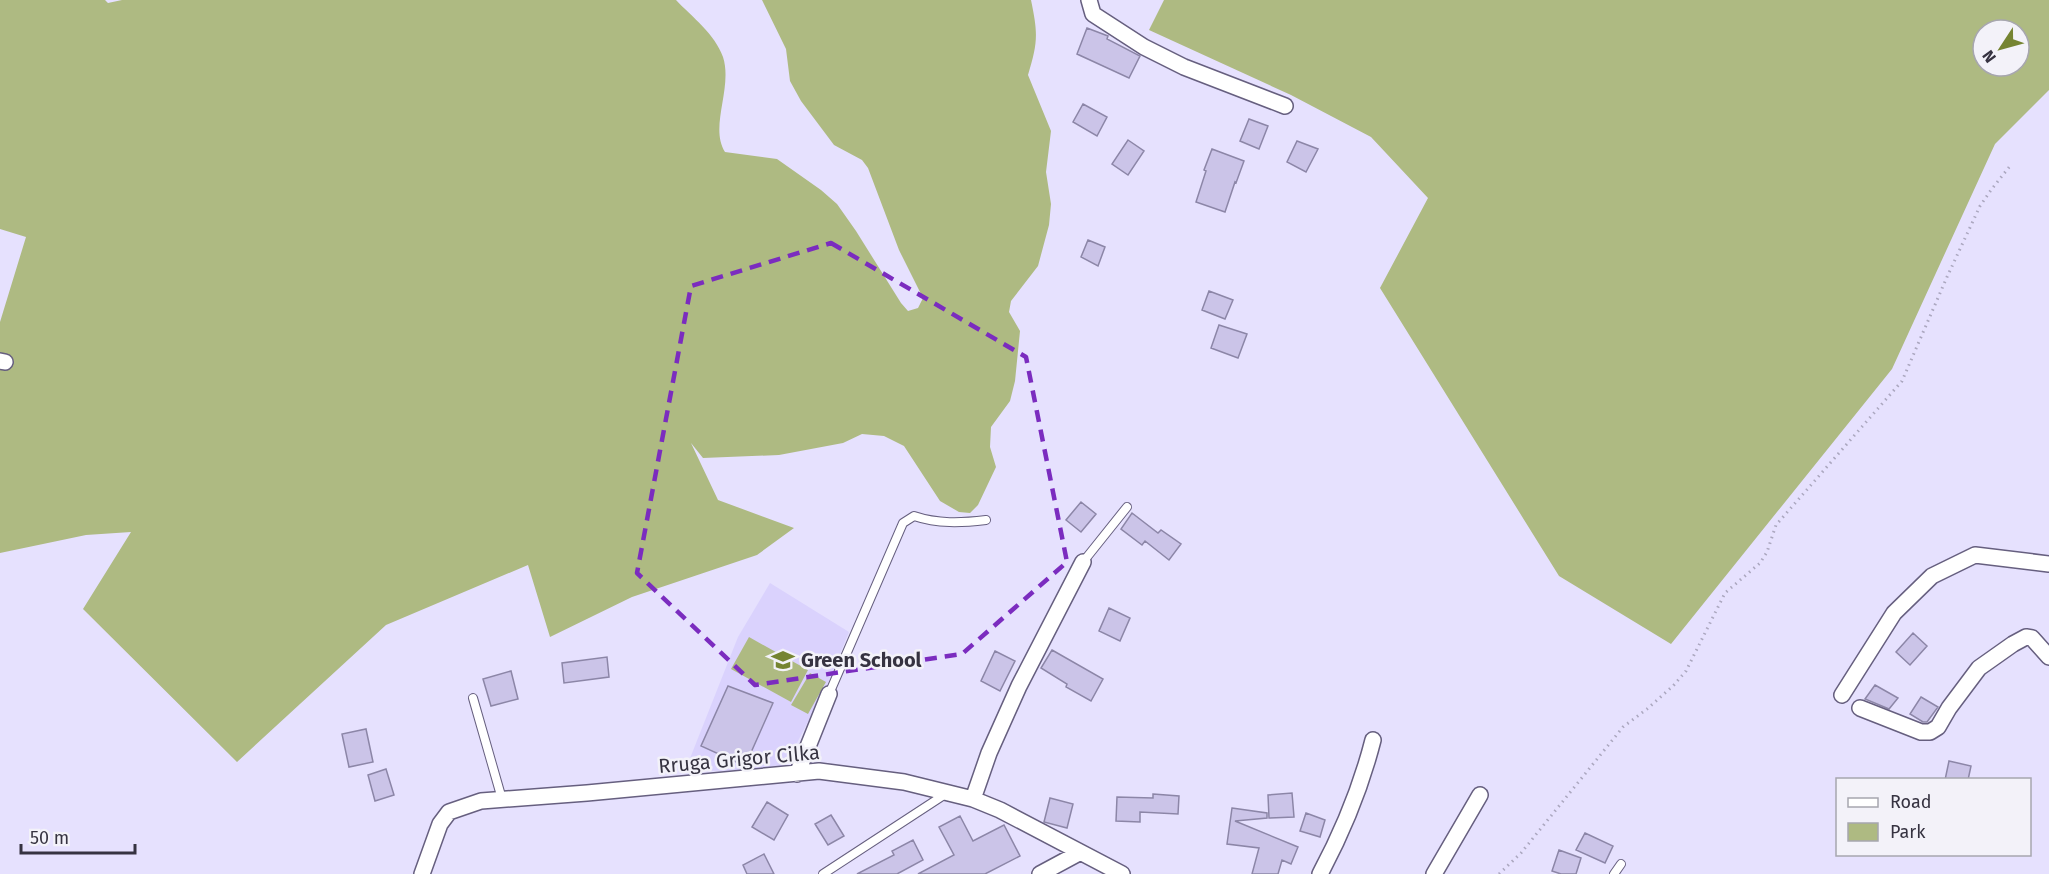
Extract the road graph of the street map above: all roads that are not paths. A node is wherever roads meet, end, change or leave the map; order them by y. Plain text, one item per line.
1 (1089, 0) edge
2 (1285, 106) dead end
3 (1127, 507) dead end
4 (986, 519) dead end
5 (1083, 562) joint
6 (2049, 564) edge
7 (2049, 657) edge
8 (829, 694) joint
9 (1842, 695) dead end
10 (473, 698) dead end
11 (1860, 708) dead end
12 (1373, 740) dead end
13 (797, 774) junction
14 (949, 792) junction
15 (1480, 795) dead end
16 (973, 799) junction
17 (502, 800) junction
18 (1079, 853) junction
19 (1621, 864) dead end
20 (422, 874) edge
21 (823, 874) edge
22 (1040, 874) edge
23 (1122, 874) edge
24 (1320, 874) edge
25 (1434, 874) edge
26 (1614, 874) edge

1 - 2 street
3 - 5 lane
4 - 8 lane
5 - 16 street
6 - 9 street
7 - 11 street
8 - 13 street
10 - 17 lane
12 - 24 street
13 - 14 street, Rruga Grigor Cilka
13 - 17 street, Rruga Grigor Cilka
14 - 16 street, Rruga Grigor Cilka
14 - 21 lane
15 - 25 street
16 - 18 street, Rruga Grigor Cilka
17 - 20 street, Rruga Grigor Cilka
18 - 22 street
18 - 23 street, Rruga Grigor Cilka
19 - 26 lane

